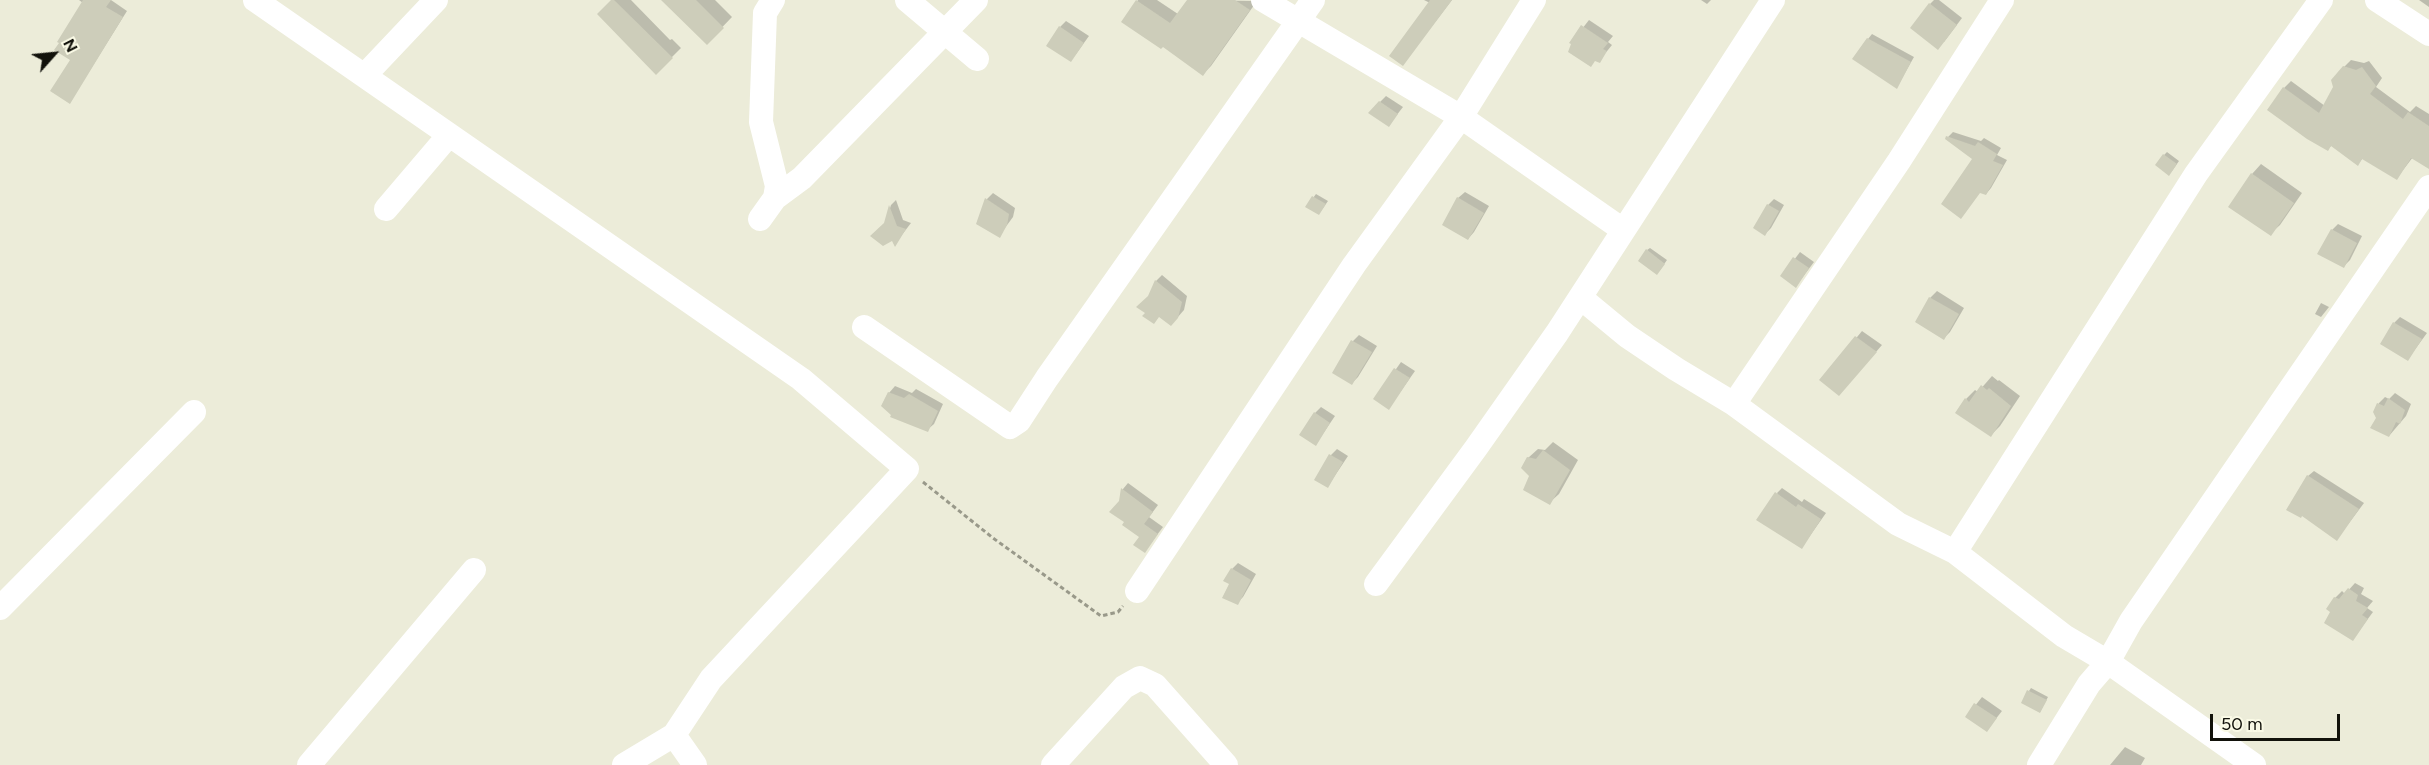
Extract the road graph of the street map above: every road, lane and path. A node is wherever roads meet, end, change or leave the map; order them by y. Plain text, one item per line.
1 (255, 0) edge
2 (436, 0) edge
3 (773, 0) edge
4 (906, 0) edge
5 (976, 0) edge
6 (1263, 0) edge
7 (1313, 0) edge
8 (1534, 0) edge
9 (1773, 0) edge
10 (2002, 0) edge
11 (2321, 0) edge
12 (2377, 0) edge
13 (1299, 21) junction
14 (944, 31) junction
15 (2429, 34) edge
16 (977, 59) dead end
17 (365, 75) junction
18 (1461, 117) junction
19 (448, 135) junction
20 (2429, 186) edge
21 (775, 198) junction
22 (386, 209) dead end
23 (760, 219) dead end
24 (1623, 230) junction
25 (1581, 298) junction
26 (864, 327) dead end
27 (1734, 404) junction
28 (194, 412) dead end
29 (907, 469) junction
30 (1955, 552) junction
31 (474, 570) dead end
32 (1376, 584) dead end
33 (1137, 591) joint
34 (0, 608) edge
35 (2108, 662) junction
36 (674, 735) junction
37 (309, 765) edge
38 (624, 765) edge
39 (695, 765) edge
40 (1053, 765) edge
41 (1226, 765) edge
42 (2040, 765) edge
43 (2254, 765) edge

1 - 17 street
2 - 17 street
3 - 21 street
4 - 14 street
5 - 14 street
6 - 13 street
7 - 13 street
8 - 18 street
9 - 24 street
10 - 27 street
11 - 30 street
12 - 15 street
13 - 18 street
13 - 26 street
14 - 16 street
14 - 21 street
17 - 19 street
18 - 24 street
18 - 33 street
19 - 22 street
19 - 29 street
20 - 35 street
21 - 23 street
24 - 25 street
25 - 27 street
25 - 32 street
27 - 30 street
28 - 34 street
29 - 33 path
29 - 36 street
30 - 35 street
31 - 37 street
35 - 42 street
35 - 43 street
36 - 38 street
36 - 39 street
40 - 41 street

